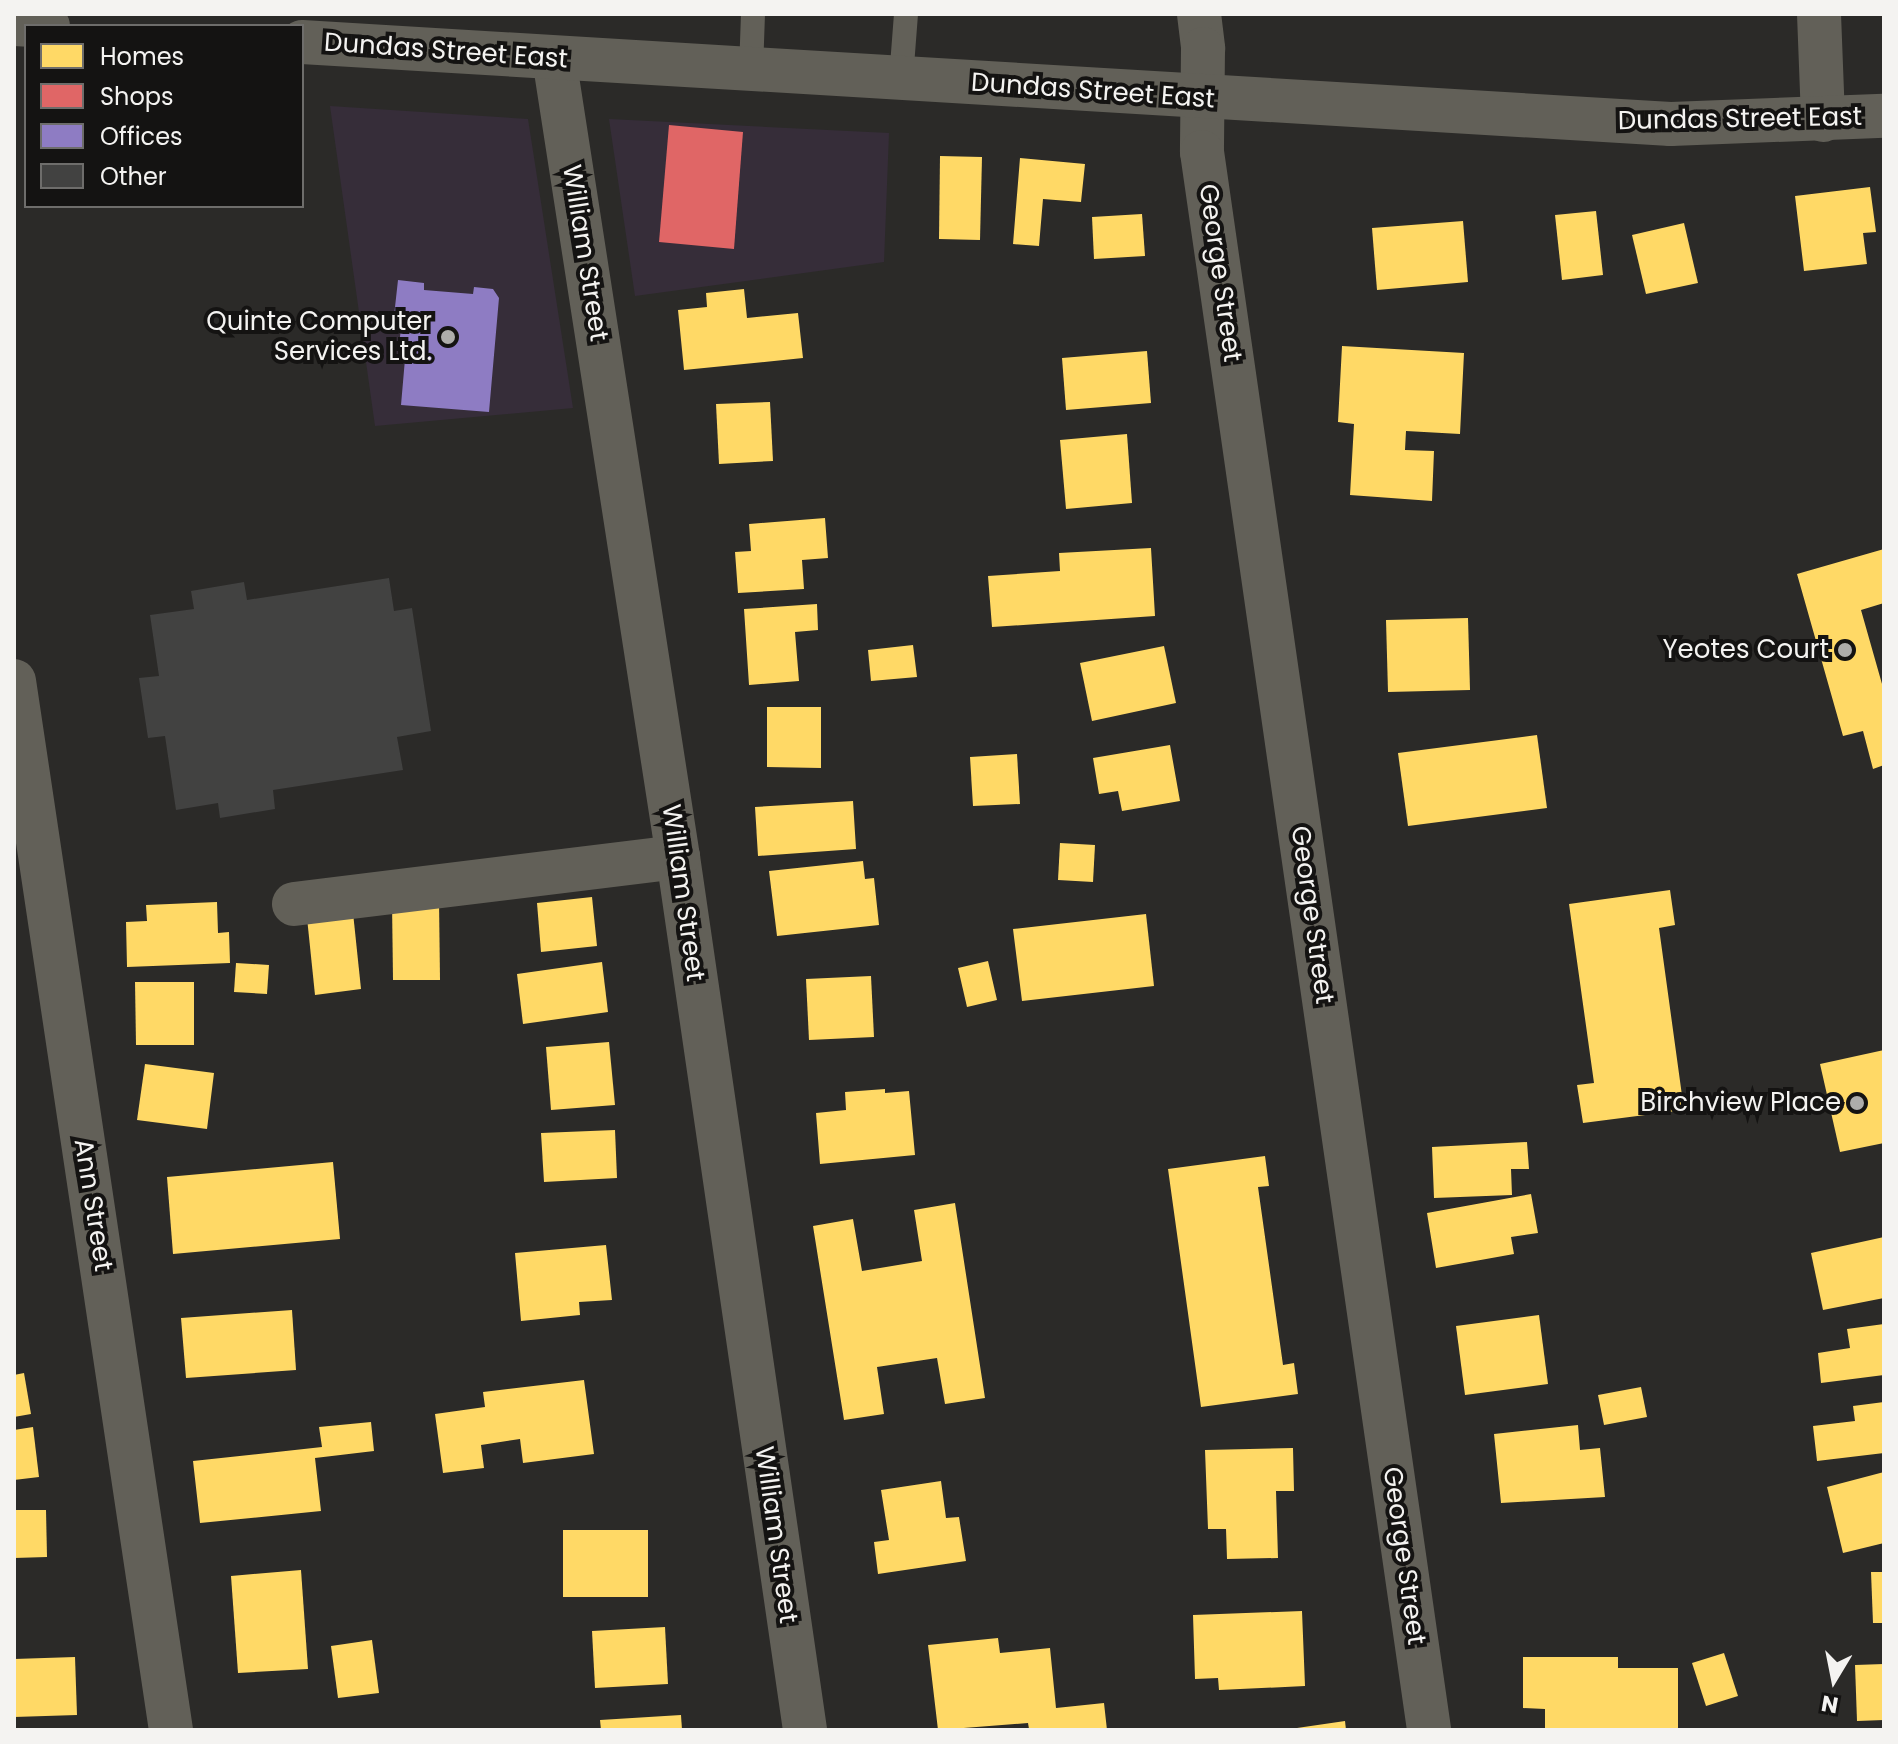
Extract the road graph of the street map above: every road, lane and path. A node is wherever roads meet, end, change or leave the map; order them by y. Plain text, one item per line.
1 (753, 14) edge
2 (906, 14) edge
3 (1199, 14) edge
4 (1819, 14) edge
5 (304, 42) edge
6 (554, 58) junction
7 (751, 71) junction
8 (901, 79) junction
9 (1202, 98) junction
10 (1884, 116) edge
11 (1823, 120) junction
12 (14, 681) edge
13 (678, 857) junction
14 (294, 904) dead end
15 (171, 1730) edge
16 (805, 1730) edge
17 (1429, 1730) edge

1 - 7 lane
2 - 8 lane
3 - 9 street, George Street
4 - 11 street
5 - 6 street, Dundas Street East
6 - 7 street, Dundas Street East
6 - 13 street, William Street
7 - 8 street, Dundas Street East
8 - 9 street, Dundas Street East
9 - 11 street, Dundas Street East
9 - 17 street, George Street
10 - 11 street, Dundas Street East
12 - 15 street, Ann Street
13 - 14 street
13 - 16 street, William Street

